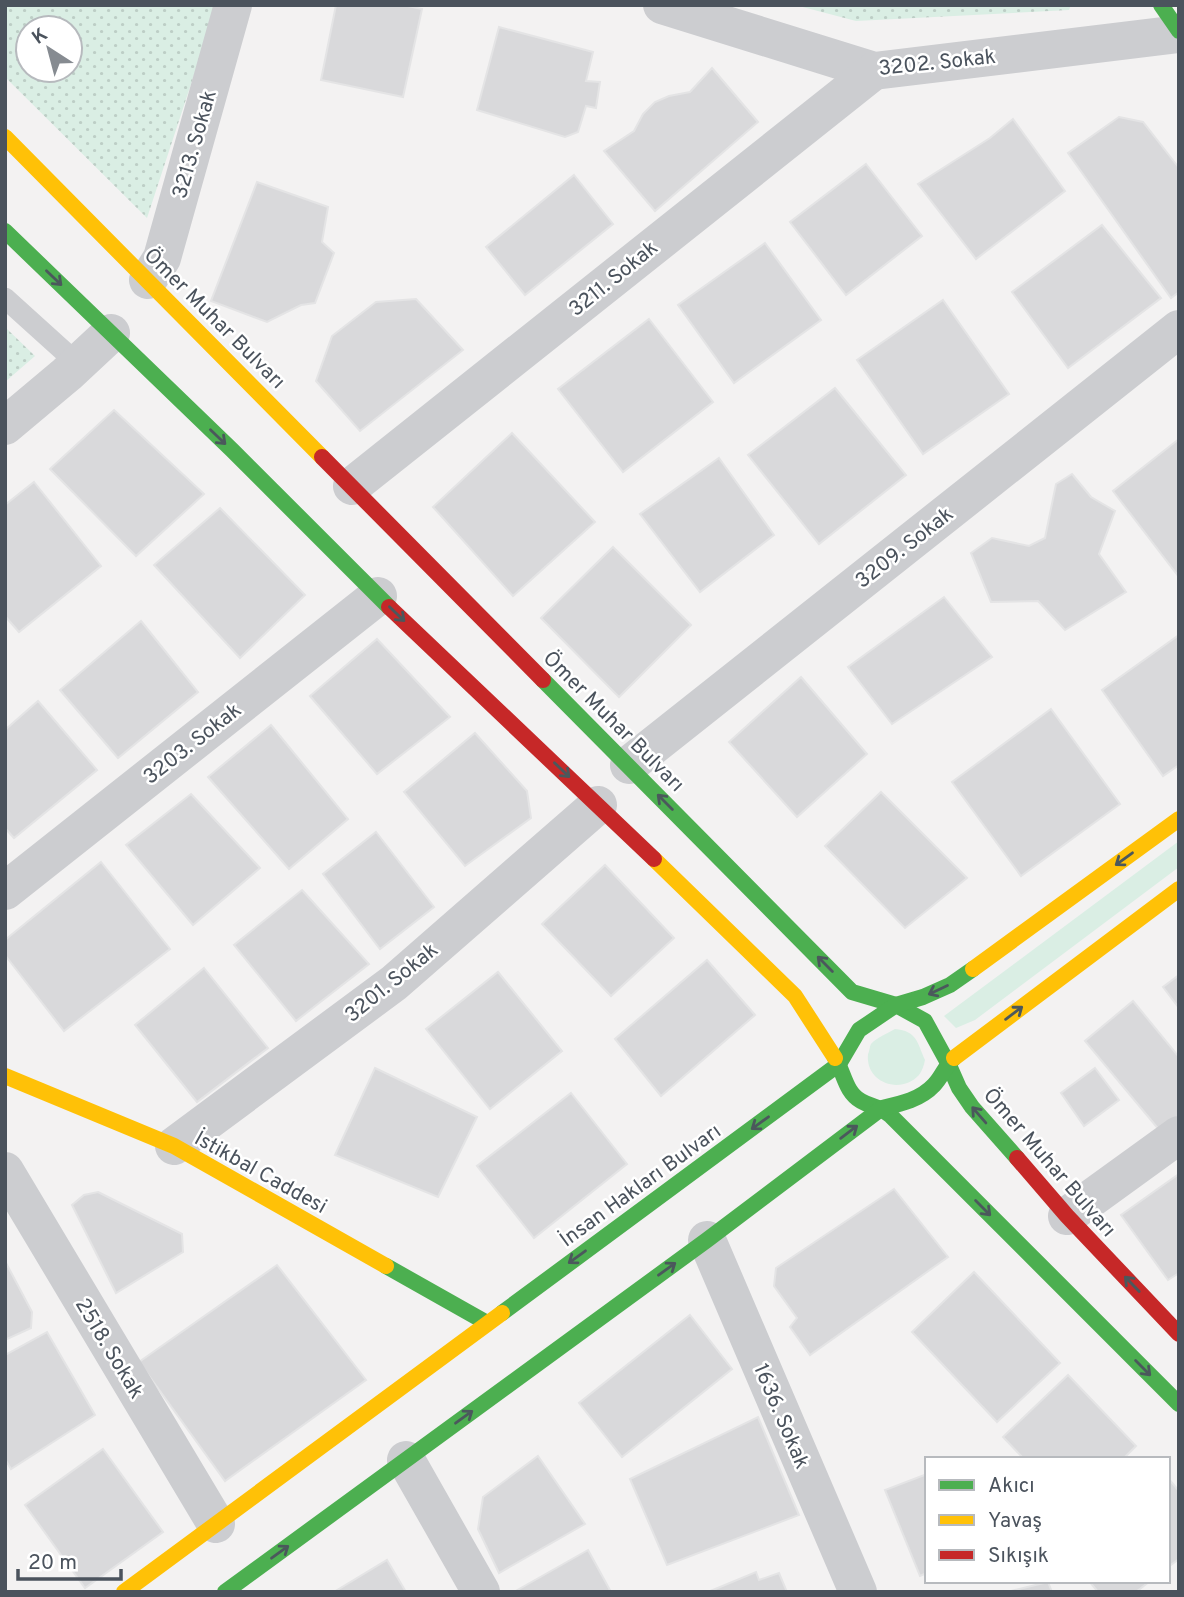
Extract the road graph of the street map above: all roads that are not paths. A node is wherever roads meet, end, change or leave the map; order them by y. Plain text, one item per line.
1 (233, 5) edge
2 (662, 5) edge
3 (1161, 5) edge
4 (1179, 32) edge
5 (874, 71) junction
6 (5, 137) edge
7 (5, 231) edge
8 (148, 280) junction
9 (5, 298) edge
10 (1179, 329) edge
11 (111, 333) junction
12 (78, 364) junction
13 (5, 426) edge
14 (352, 486) junction
15 (378, 596) junction
16 (628, 765) junction
17 (598, 805) junction
18 (1179, 819) edge
19 (1179, 889) edge
20 (5, 891) edge
21 (896, 1005) junction
22 (948, 1063) junction
23 (839, 1065) junction
24 (5, 1076) edge
25 (882, 1108) junction
26 (1179, 1135) edge
27 (174, 1146) junction
28 (5, 1171) edge
29 (1067, 1216) junction
30 (707, 1240) junction
31 (487, 1323) junction
32 (1179, 1334) edge
33 (1179, 1404) edge
34 (406, 1460) junction
35 (216, 1524) junction
36 (124, 1592) edge
37 (225, 1592) edge
38 (481, 1592) edge
39 (858, 1592) edge

1 - 8 street, 3213. Sokak
2 - 5 street, 3202. Sokak
3 - 4 main road
4 - 5 street, 3202. Sokak
5 - 14 street, 3211. Sokak
6 - 8 main road, Ömer Muhar Bulvarı
7 -> 11 main road
8 - 14 main road, Ömer Muhar Bulvarı
9 - 12 lane
10 - 16 street, 3209. Sokak
11 - 12 street
11 -> 15 main road
12 - 13 street
14 - 16 main road, Ömer Muhar Bulvarı
15 -> 17 main road
15 - 20 street, 3203. Sokak
21 -> 16 main road, Ömer Muhar Bulvarı
17 - 23 main road
17 - 27 street, 3201. Sokak
18 -> 21 main road, İnsan Hakları Bulvarı
22 -> 19 main road
21 - 22 main road, Ömer Muhar Bulvarı
21 - 23 main road, İnsan Hakları Bulvarı
22 - 25 main road
29 -> 22 main road, Ömer Muhar Bulvarı
23 - 25 main road
23 -> 31 main road, İnsan Hakları Bulvarı
24 - 27 main road, İstikbal Caddesi
30 -> 25 main road
25 -> 33 main road
26 - 29 street
27 - 31 main road, İstikbal Caddesi
28 - 35 street, 2518. Sokak
32 -> 29 main road, Ömer Muhar Bulvarı
34 -> 30 main road
30 - 39 street, 1636. Sokak
31 - 35 main road, İnsan Hakları Bulvarı
37 -> 34 main road
34 - 38 street
35 - 36 main road, İnsan Hakları Bulvarı

